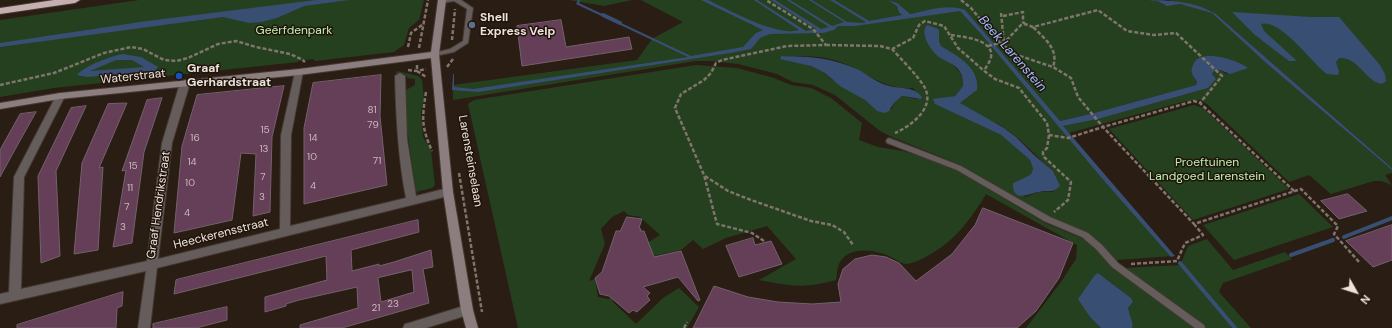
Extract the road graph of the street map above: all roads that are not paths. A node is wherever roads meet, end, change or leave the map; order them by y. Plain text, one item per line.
1 (75, 0) edge
2 (452, 0) edge
3 (457, 0) edge
4 (442, 1) edge
5 (0, 11) edge
6 (435, 54) junction
7 (299, 72) junction
8 (400, 76) dead end
9 (185, 83) junction
10 (60, 96) junction
11 (0, 106) edge
12 (890, 139) road end
13 (448, 192) junction
14 (412, 201) junction
15 (285, 232) junction
16 (151, 265) junction
17 (15, 296) junction
18 (0, 300) edge
19 (467, 310) junction
20 (144, 328) edge
21 (409, 328) edge
22 (472, 328) edge
23 (1201, 328) edge

1 - 5 highway
2 - 4 lane
3 - 6 lane
4 - 6 main road, Larensteinselaan
6 - 7 main road, Waterstraat
6 - 13 main road, Larensteinselaan
7 - 9 main road, Waterstraat
7 - 15 street
8 - 14 street
9 - 10 main road, Waterstraat
9 - 16 street, Graaf Hendrikstraat
10 - 11 main road, Waterstraat
10 - 17 street
12 - 23 lane
13 - 14 street, Heeckerensstraat
13 - 19 main road, Larensteinselaan
14 - 15 street, Heeckerensstraat
15 - 16 street, Heeckerensstraat
16 - 17 street, Heeckerensstraat
16 - 20 street, Graaf Hendrikstraat
17 - 18 street, Heeckerensstraat
19 - 21 street
19 - 22 main road, Larensteinselaan

